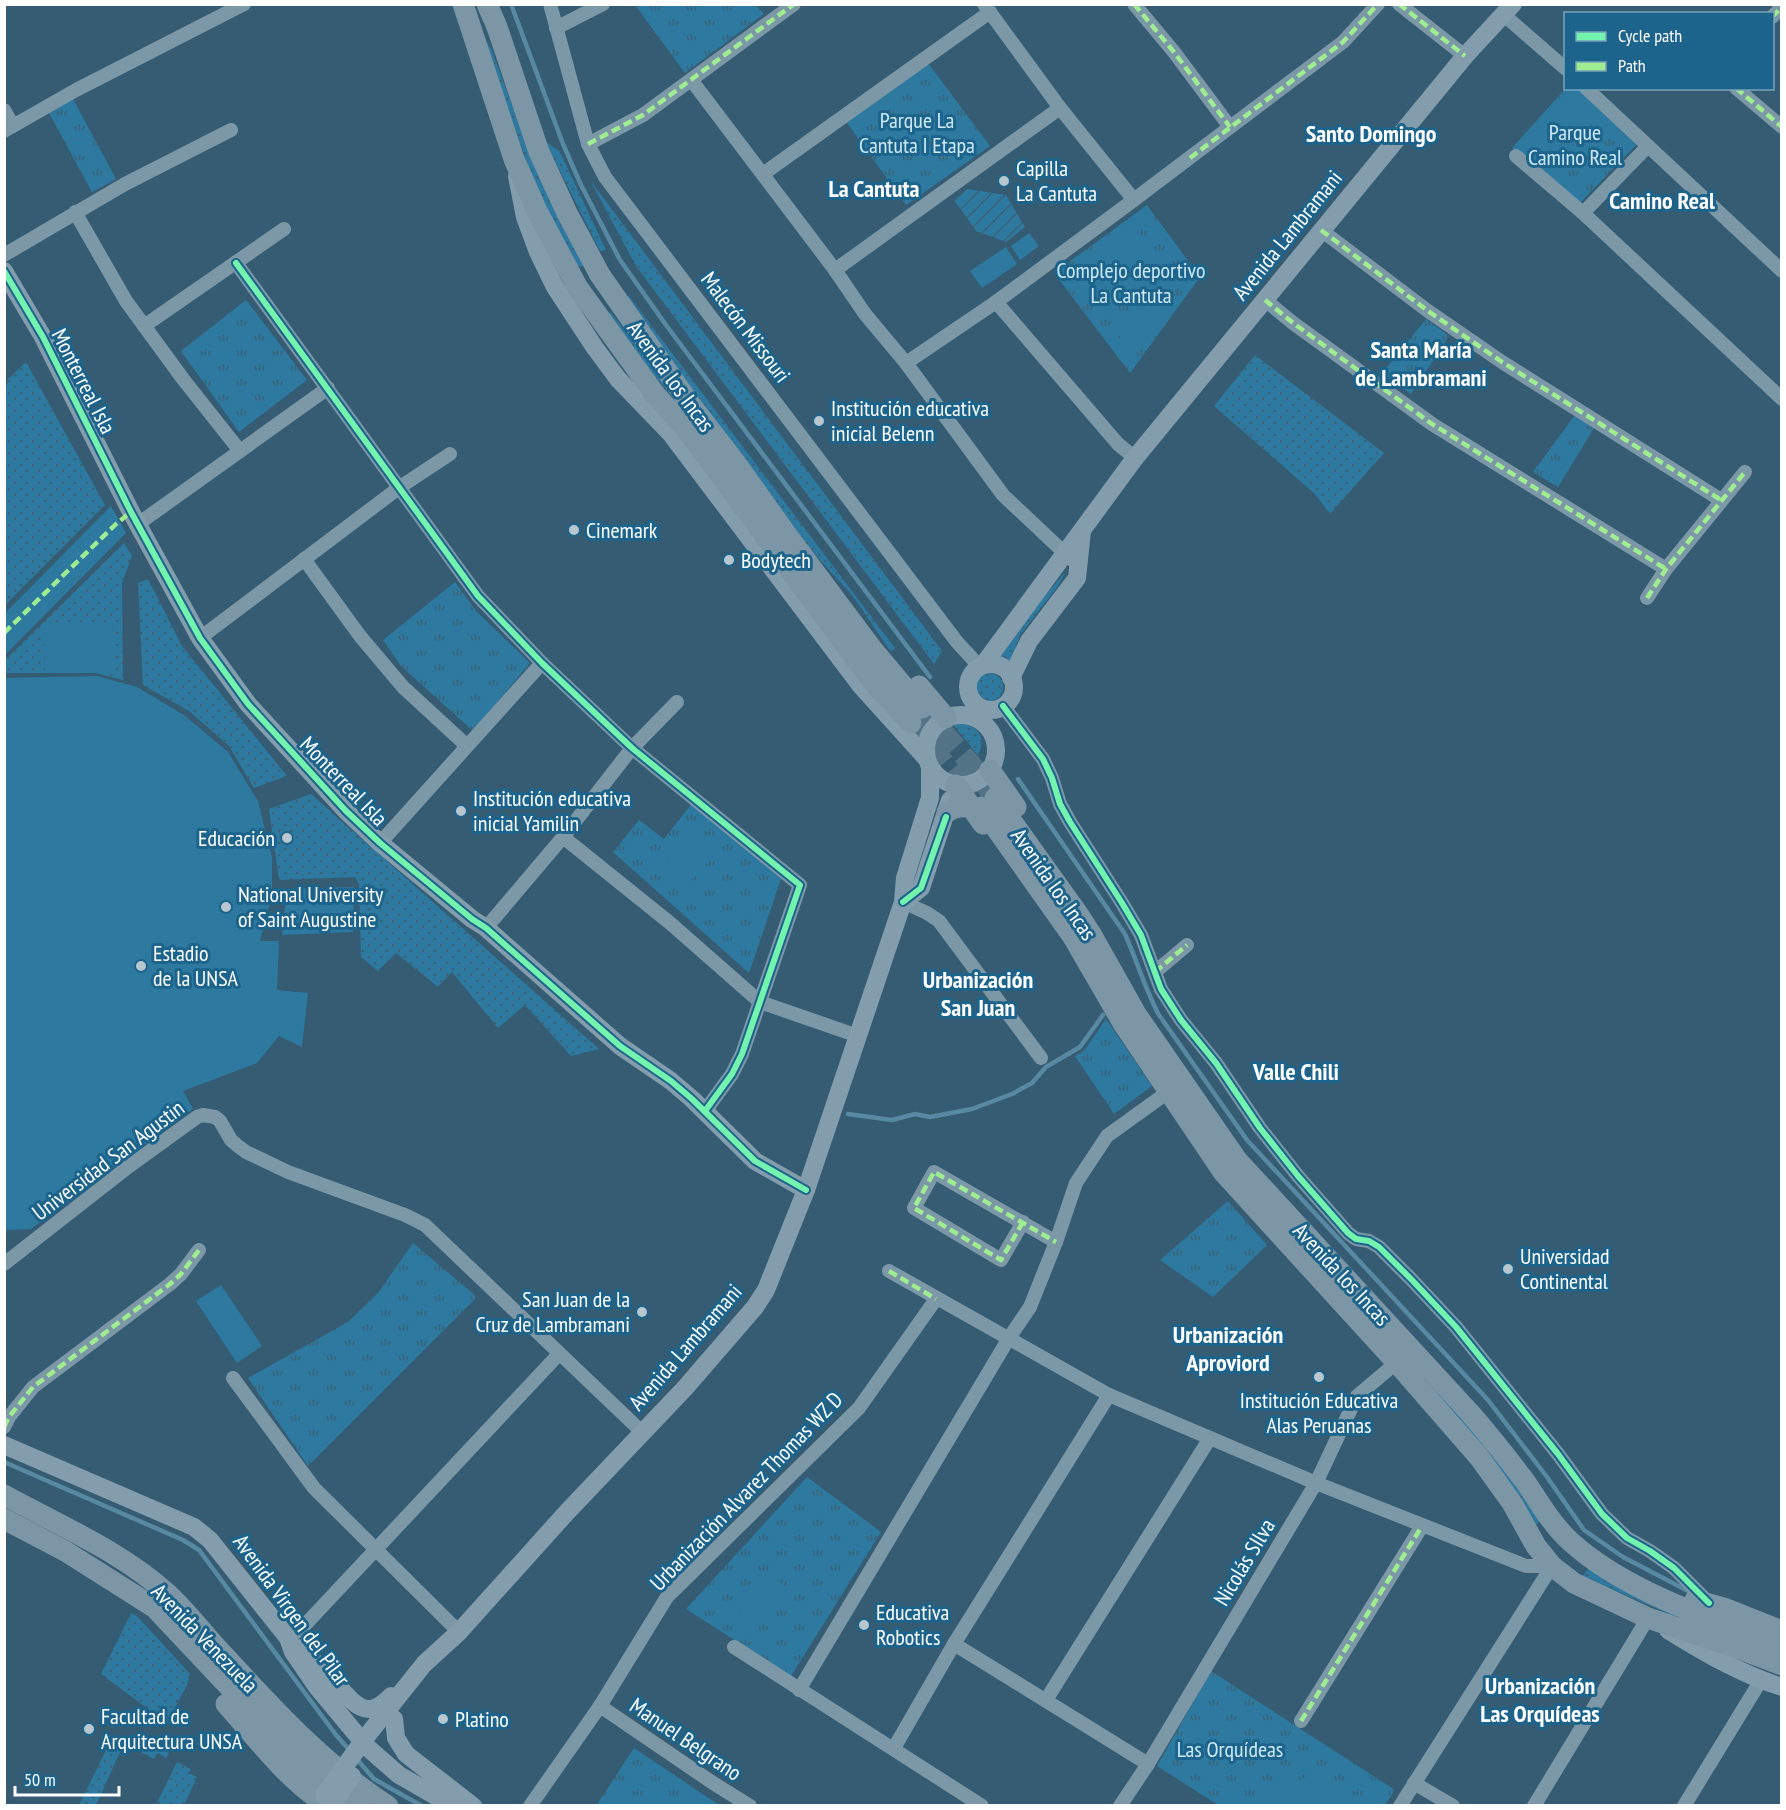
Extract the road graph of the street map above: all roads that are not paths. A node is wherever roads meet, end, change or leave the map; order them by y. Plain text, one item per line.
1 (244, 4) edge
2 (463, 4) edge
3 (487, 4) edge
4 (550, 4) edge
5 (603, 4) edge
6 (794, 4) edge
7 (1134, 4) edge
8 (1377, 4) edge
9 (1399, 4) edge
10 (987, 8) edge
11 (1508, 10) edge
12 (556, 28) junction
13 (1465, 56) junction
14 (1564, 67) edge
15 (692, 81) junction
16 (1588, 90) edge
17 (1738, 90) edge
18 (1060, 108) junction
19 (4, 110) edge
20 (1230, 127) junction
21 (1782, 127) edge
22 (9, 128) edge
23 (231, 130) dead end
24 (588, 144) junction
25 (1648, 146) junction
26 (1516, 156) dead end
27 (514, 159) junction
28 (763, 174) junction
29 (1134, 200) junction
30 (75, 212) junction
31 (1583, 213) junction
32 (284, 229) dead end
33 (1321, 230) junction
34 (4, 255) edge
35 (236, 263) junction
36 (835, 270) junction
37 (4, 271) edge
38 (1782, 271) edge
39 (1264, 300) junction
40 (996, 302) junction
41 (144, 326) junction
42 (906, 363) junction
43 (328, 388) junction
44 (654, 393) junction
45 (1782, 399) edge
46 (671, 434) junction
47 (240, 451) junction
48 (450, 454) dead end
49 (1135, 458) junction
50 (1745, 472) dead end
51 (400, 487) junction
52 (1721, 500) junction
53 (138, 524) junction
54 (1083, 529) junction
55 (787, 535) junction
56 (1064, 553) junction
57 (304, 559) junction
58 (1079, 566) junction
59 (1666, 568) junction
60 (1647, 598) dead end
61 (200, 638) junction
62 (542, 663) junction
63 (976, 671) junction
64 (1011, 678) junction
65 (677, 702) dead end
66 (1004, 705) junction
67 (947, 717) junction
68 (991, 731) junction
69 (466, 746) junction
70 (632, 748) junction
71 (928, 763) junction
72 (990, 770) junction
73 (955, 785) junction
74 (982, 804) junction
75 (947, 812) junction
76 (563, 837) junction
77 (380, 843) junction
78 (903, 902) junction
79 (486, 928) junction
80 (1187, 945) dead end
81 (1155, 972) junction
82 (760, 1002) junction
83 (1130, 1019) junction
84 (858, 1036) junction
85 (1041, 1058) dead end
86 (1175, 1087) junction
87 (705, 1111) junction
88 (806, 1190) junction
89 (1023, 1222) junction
90 (1056, 1242) junction
91 (199, 1250) dead end
92 (4, 1264) edge
93 (890, 1271) dead end
94 (936, 1299) junction
95 (1009, 1338) junction
96 (559, 1354) junction
97 (1405, 1356) junction
98 (233, 1378) dead end
99 (1109, 1395) junction
100 (4, 1427) edge
101 (642, 1432) junction
102 (1210, 1438) junction
103 (4, 1445) edge
104 (1523, 1480) junction
105 (1316, 1483) junction
106 (1506, 1494) junction
107 (4, 1495) edge
108 (4, 1519) edge
109 (1422, 1526) junction
110 (374, 1550) junction
111 (1590, 1558) junction
112 (1552, 1566) junction
113 (1574, 1583) junction
114 (1632, 1583) junction
115 (133, 1593) junction
116 (1709, 1604) junction
117 (1648, 1618) junction
118 (1782, 1631) edge
119 (459, 1632) junction
120 (288, 1638) junction
121 (954, 1644) junction
122 (734, 1647) dead end
123 (1782, 1647) edge
124 (424, 1664) junction
125 (1782, 1665) edge
126 (1761, 1680) junction
127 (1782, 1688) edge
128 (800, 1690) junction
129 (1046, 1700) junction
130 (600, 1706) junction
131 (394, 1719) junction
132 (1301, 1721) dead end
133 (370, 1741) junction
134 (894, 1748) junction
135 (1148, 1764) junction
136 (1414, 1783) junction
137 (326, 1802) edge
138 (359, 1806) edge
139 (388, 1806) edge
140 (453, 1806) edge
141 (473, 1806) edge
142 (530, 1806) edge
143 (750, 1806) edge
144 (982, 1806) edge
145 (1120, 1806) edge
146 (1400, 1806) edge
147 (1453, 1806) edge
148 (1534, 1806) edge
149 (1684, 1806) edge

1 - 22 street
2 - 27 main road, Avenida los Incas
3 - 55 main road, Avenida los Incas
4 - 12 street, Malecón Missouri
5 - 12 street
6 - 15 street
7 - 20 street
8 - 20 street
9 - 13 street
10 - 18 street
10 - 28 street
11 - 13 main road, Avenida Lambramani
11 - 14 street
12 - 24 street, Malecón Missouri
13 - 33 main road, Avenida Lambramani
15 - 24 street
15 - 28 street
16 - 25 street
17 - 21 street
18 - 29 street
18 - 36 street
19 - 22 street
20 - 29 street
23 - 30 street
24 - 63 street, Malecón Missouri
25 - 31 street
25 - 38 street
26 - 31 street
27 - 44 main road, Avenida los Incas
27 - 46 main road, Avenida los Incas
28 - 36 street
29 - 40 street
30 - 34 street
30 - 41 street
31 - 45 street
32 - 35 street
33 - 39 main road, Avenida Lambramani
33 - 52 street
35 - 41 street
35 - 43 street
36 - 42 street
37 - 53 main road, Monterreal Isla
39 - 49 main road, Avenida Lambramani
39 - 59 street
40 - 42 street
40 - 49 street
41 - 47 street
42 - 56 street
43 - 47 street
43 - 51 street
44 - 46 main road
44 - 55 main road, Avenida los Incas
46 - 71 main road, Avenida los Incas
47 - 53 street
48 - 51 street
49 - 54 main road, Avenida Lambramani
50 - 52 street
51 - 57 street
51 - 62 street
52 - 59 street
53 - 61 main road, Monterreal Isla
54 - 56 main road, Avenida Lambramani
54 - 58 main road
55 - 67 main road
56 - 58 street
56 - 63 main road, Avenida Lambramani
57 - 61 street
57 - 69 street
58 - 64 main road
59 - 60 street
61 - 77 main road, Monterreal Isla
62 - 69 street
62 - 70 street
63 - 64 main road
63 - 66 main road
63 - 67 main road, Avenida Lambramani
64 - 66 main road
65 - 70 street
66 - 68 main road
66 - 81 street
67 - 68 main road
67 - 71 main road
68 - 72 main road
69 - 77 street
70 - 76 street
70 - 82 street
71 - 73 main road
71 - 78 main road, Avenida Lambramani
72 - 73 main road
72 - 83 main road
73 - 74 main road
73 - 75 main road, Avenida Lambramani
74 - 75 main road
74 - 83 main road
74 - 83 main road, Avenida los Incas
75 - 78 main road, Avenida Lambramani
76 - 79 street
76 - 82 street
77 - 79 main road, Monterreal Isla
78 - 84 main road, Avenida Lambramani
78 - 85 street
79 - 87 main road, Monterreal Isla
80 - 81 street
81 - 116 street
82 - 84 street
82 - 87 street
83 - 86 main road, Avenida los Incas
84 - 88 main road, Avenida Lambramani
86 - 90 street
86 - 97 main road, Avenida los Incas
87 - 88 main road, Monterreal Isla
88 - 101 main road, Avenida Lambramani
89 - 89 street
89 - 90 street
90 - 95 street
91 - 100 street
92 - 96 street, Universidad San Agustin
93 - 94 street
94 - 95 street
94 - 130 street, Urbanización Alvarez Thomas WZ D
95 - 99 street
95 - 128 street
96 - 101 street
96 - 110 street
97 - 104 main road, Avenida los Incas
97 - 105 street, Nicolás SIlva
97 - 106 main road, Avenida los Incas
98 - 110 street
99 - 102 street
99 - 121 street
101 - 119 main road, Avenida Lambramani
102 - 105 street
102 - 129 street
103 - 120 main road, Avenida Virgen del Pilar
104 - 106 main road
104 - 111 main road, Avenida los Incas
105 - 109 street
105 - 135 street, Nicolás SIlva
106 - 112 main road, Avenida los Incas
107 - 139 main road, Avenida Venezuela
108 - 115 main road, Avenida Venezuela
109 - 112 street
109 - 132 street
110 - 119 street
110 - 120 street
111 - 113 main road
111 - 114 main road, Avenida los Incas
112 - 113 main road, Avenida los Incas
112 - 136 street
113 - 117 main road, Avenida los Incas
114 - 116 main road
114 - 123 main road, Avenida los Incas
115 - 137 main road
115 - 138 main road, Avenida Venezuela
116 - 118 main road
117 - 125 main road, Avenida los Incas
117 - 126 main road, Avenida los Incas
117 - 148 street
119 - 124 main road, Avenida Lambramani
119 - 131 main road, Avenida Lambramani
120 - 124 main road
120 - 140 main road, Avenida Virgen del Pilar
121 - 129 street
121 - 134 street
122 - 128 street
124 - 133 main road, Avenida Lambramani
126 - 127 main road, Avenida los Incas
126 - 149 street
128 - 134 street
129 - 135 street
130 - 142 street, Urbanización Alvarez Thomas WZ D
130 - 143 street, Manuel Belgrano
131 - 133 main road, Avenida Lambramani
131 - 141 main road
133 - 137 main road, bridge
134 - 144 street
135 - 145 street, Nicolás SIlva
136 - 146 street
136 - 147 street

